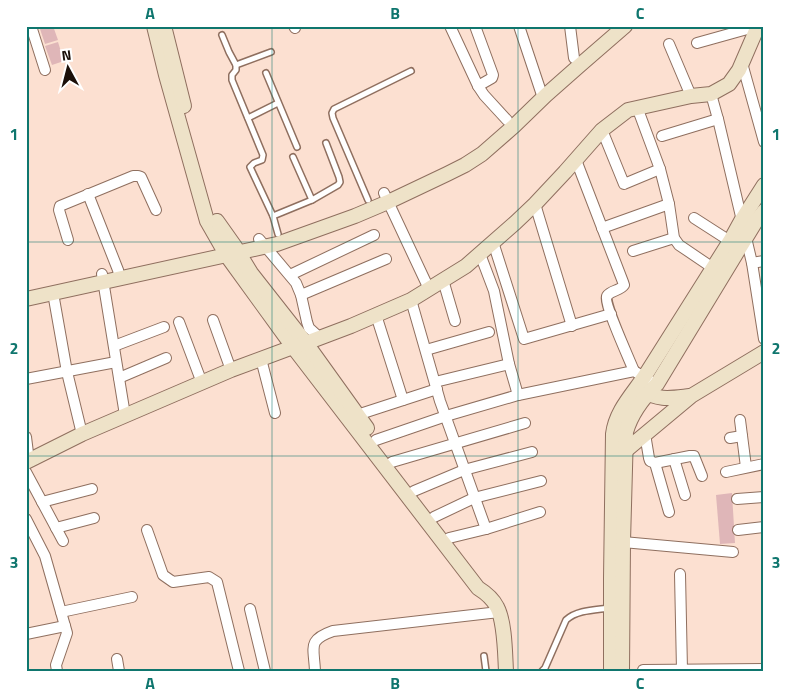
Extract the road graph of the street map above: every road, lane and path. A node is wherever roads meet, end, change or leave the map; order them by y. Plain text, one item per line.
1 (31, 26) edge
2 (154, 26) edge
3 (164, 26) edge
4 (450, 26) edge
5 (475, 26) edge
6 (519, 26) edge
7 (570, 26) edge
8 (611, 26) edge
9 (625, 26) edge
10 (758, 26) edge
11 (222, 35) dead end
12 (697, 43) dead end
13 (669, 44) dead end
14 (271, 52) dead end
15 (574, 58) junction
16 (742, 63) junction
17 (236, 65) junction
18 (45, 70) dead end
19 (411, 72) dead end
20 (266, 73) dead end
21 (478, 86) junction
22 (541, 93) junction
23 (711, 94) junction
24 (691, 96) junction
25 (278, 103) junction
26 (636, 107) junction
27 (248, 118) junction
28 (718, 119) junction
29 (508, 120) junction
30 (602, 130) junction
31 (662, 136) dead end
32 (764, 142) edge
33 (326, 143) dead end
34 (297, 147) dead end
35 (293, 157) dead end
36 (576, 160) junction
37 (660, 169) junction
38 (764, 185) edge
39 (88, 194) junction
40 (386, 198) junction
41 (312, 200) junction
42 (368, 200) junction
43 (534, 204) junction
44 (669, 204) junction
45 (156, 210) dead end
46 (273, 216) junction
47 (761, 217) edge
48 (694, 218) dead end
49 (741, 221) junction
50 (602, 228) junction
51 (278, 234) junction
52 (374, 235) dead end
53 (674, 238) junction
54 (68, 240) dead end
55 (493, 242) junction
56 (262, 243) junction
57 (739, 243) junction
58 (230, 250) junction
59 (633, 251) dead end
60 (480, 254) junction
61 (386, 258) dead end
62 (764, 261) edge
63 (752, 263) junction
64 (713, 268) junction
65 (119, 274) junction
66 (290, 275) junction
67 (103, 278) junction
68 (443, 280) junction
69 (429, 288) junction
70 (26, 290) edge
71 (53, 293) junction
72 (301, 295) junction
73 (26, 299) edge
74 (411, 300) junction
75 (611, 314) junction
76 (376, 315) junction
77 (213, 320) dead end
78 (455, 321) dead end
79 (179, 322) dead end
80 (572, 326) junction
81 (164, 327) dead end
82 (489, 332) dead end
83 (320, 338) junction
84 (764, 339) edge
85 (300, 345) junction
86 (114, 346) junction
87 (426, 350) junction
88 (764, 352) edge
89 (166, 358) dead end
90 (261, 359) junction
91 (116, 362) junction
92 (509, 364) junction
93 (231, 370) junction
94 (67, 372) junction
95 (119, 378) junction
96 (26, 379) edge
97 (202, 383) junction
98 (644, 383) junction
99 (436, 386) junction
100 (518, 394) junction
101 (691, 396) junction
102 (402, 400) junction
103 (275, 413) dead end
104 (357, 415) junction
105 (125, 416) junction
106 (446, 416) junction
107 (740, 420) dead end
108 (525, 423) dead end
109 (82, 434) junction
110 (645, 434) junction
111 (742, 436) junction
112 (26, 437) edge
113 (730, 438) dead end
114 (376, 440) junction
115 (455, 443) junction
116 (625, 451) junction
117 (532, 452) dead end
118 (674, 459) junction
119 (392, 462) junction
120 (656, 463) junction
121 (764, 464) edge
122 (27, 465) edge
123 (746, 468) junction
124 (464, 470) junction
125 (726, 472) dead end
126 (702, 476) dead end
127 (540, 481) dead end
128 (92, 488) dead end
129 (414, 491) junction
130 (685, 495) dead end
131 (764, 497) edge
132 (474, 498) junction
133 (737, 500) dead end
134 (42, 502) junction
135 (540, 512) dead end
136 (669, 512) dead end
137 (434, 517) junction
138 (94, 518) dead end
139 (26, 519) edge
140 (56, 528) junction
141 (764, 528) edge
142 (486, 529) junction
143 (147, 530) dead end
144 (738, 530) dead end
145 (449, 538) junction
146 (63, 541) dead end
147 (623, 542) junction
148 (733, 552) dead end
149 (680, 574) dead end
150 (487, 594) junction
151 (132, 596) dead end
152 (611, 608) junction
153 (250, 609) dead end
154 (61, 612) junction
155 (499, 612) junction
156 (65, 626) junction
157 (26, 634) edge
158 (484, 656) dead end
159 (117, 659) dead end
160 (764, 669) edge
161 (643, 670) edge
162 (682, 670) junction
163 (57, 671) edge
164 (119, 671) edge
165 (238, 671) edge
166 (265, 671) edge
167 (315, 671) edge
168 (486, 671) edge
169 (506, 671) edge
170 (542, 671) edge
171 (611, 671) edge
172 (622, 671) edge

1 - 18 street
2 - 58 street
3 - 58 street
4 - 21 street
5 - 21 street
6 - 22 street
7 - 15 street
8 - 15 street
9 - 22 street
10 - 12 street
10 - 16 street
11 - 17 lane
13 - 24 street
14 - 17 lane
15 - 22 street
16 - 23 street
16 - 32 street
17 - 27 lane
19 - 42 lane
20 - 25 lane
21 - 29 street
22 - 29 street
22 - 40 street
23 - 24 street
23 - 28 street
24 - 26 street
25 - 27 lane
25 - 34 lane
26 - 30 street
26 - 37 street
27 - 46 lane
28 - 31 street
28 - 49 street
29 - 40 street
30 - 36 street
30 - 37 street
33 - 41 lane
35 - 41 lane
36 - 43 street
36 - 50 street
37 - 44 street
38 - 49 street
39 - 45 street
39 - 54 street
39 - 65 street
40 - 42 street
40 - 56 street
40 - 69 street
41 - 46 lane
42 - 51 street
43 - 55 street
43 - 80 street
44 - 50 street
44 - 53 street
46 - 51 lane
47 - 57 street
48 - 57 street
49 - 57 street
50 - 75 street
51 - 56 street
52 - 66 street
53 - 59 street
53 - 64 street
55 - 60 street
55 - 80 street
56 - 58 street
56 - 66 street
57 - 63 street
57 - 64 street
57 - 98 street
58 - 65 street
58 - 85 street
60 - 68 street
60 - 92 street
61 - 72 street
62 - 63 street
63 - 84 street
64 - 98 street
65 - 67 street
66 - 72 street
67 - 70 street
67 - 71 street
67 - 86 street
68 - 69 street
68 - 78 street
69 - 74 street
71 - 73 street
71 - 94 street
72 - 83 street
74 - 76 street
74 - 87 street
75 - 80 street
75 - 98 street
76 - 83 street
76 - 102 street
77 - 93 street
79 - 97 street
81 - 86 street
82 - 87 street
83 - 85 street
85 - 90 street
85 - 104 street
85 - 150 street
86 - 91 street
87 - 99 street
88 - 101 street
89 - 95 street
90 - 93 street
90 - 103 street
91 - 94 street
91 - 95 street
92 - 99 street
92 - 100 street
93 - 97 street
94 - 96 street
94 - 109 street
95 - 105 street
97 - 105 street
98 - 100 street
98 - 101 street
98 - 116 street
98 - 152 street
99 - 102 street
99 - 106 street
100 - 106 street
101 - 110 street
102 - 104 street
104 - 114 street
105 - 109 street
106 - 114 street
106 - 115 street
107 - 111 street
108 - 115 street
109 - 122 street
110 - 116 street
110 - 120 street
111 - 113 street
111 - 123 street
112 - 122 street
114 - 119 street
115 - 119 street
115 - 124 street
116 - 147 street
117 - 124 street
118 - 120 street
118 - 126 street
118 - 130 street
119 - 129 street
120 - 136 street
121 - 123 street
122 - 134 street
123 - 125 street
124 - 129 street
124 - 132 street
127 - 132 street
128 - 134 street
129 - 137 street
131 - 133 street
132 - 137 street
132 - 142 street
134 - 140 street
135 - 142 street
137 - 145 street
138 - 140 street
139 - 154 street
140 - 146 street
141 - 144 street
142 - 145 street
143 - 165 street
145 - 150 street
147 - 148 street
147 - 172 street
149 - 162 street
150 - 155 street
151 - 154 street
152 - 170 lane
152 - 171 street
153 - 166 street
154 - 156 street
155 - 167 street
155 - 169 street
156 - 157 street
156 - 163 street
158 - 168 lane
159 - 164 street
160 - 162 street
161 - 162 street

